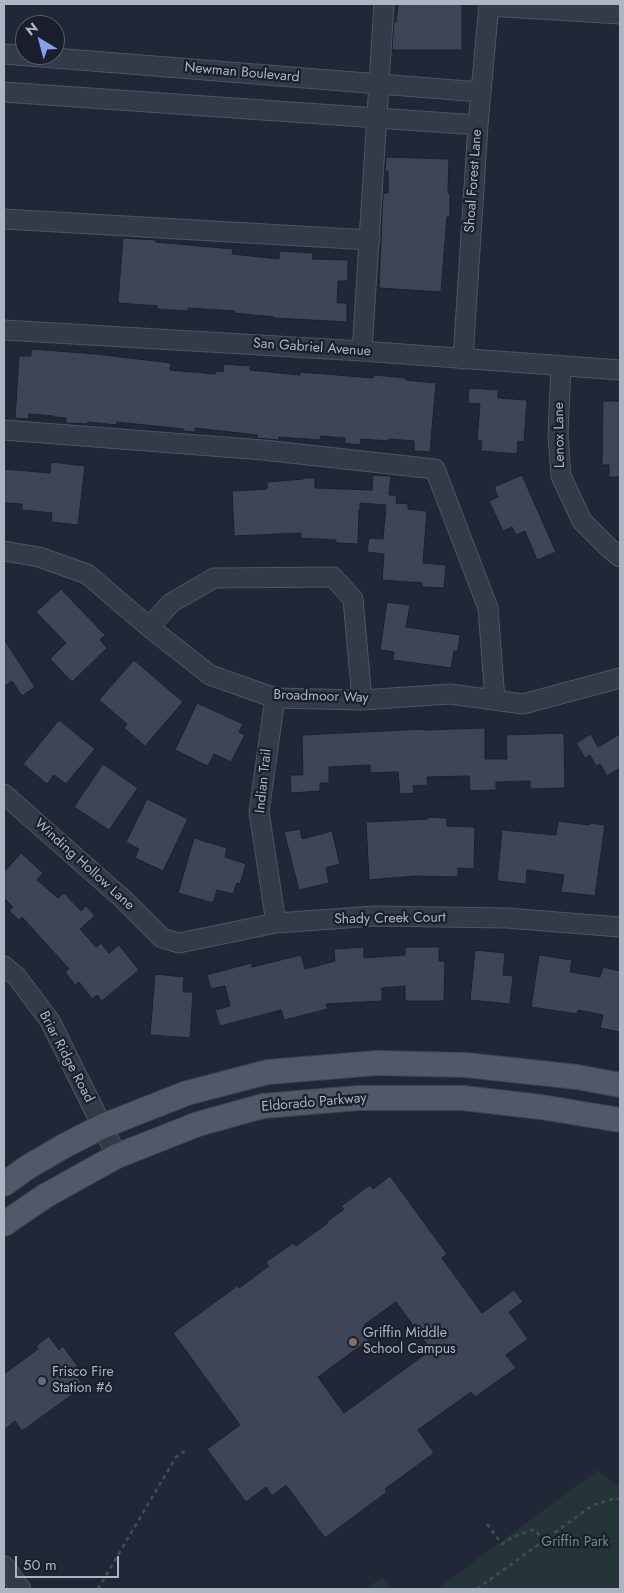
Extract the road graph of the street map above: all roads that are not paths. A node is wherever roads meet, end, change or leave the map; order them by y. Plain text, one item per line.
1 (384, 4) edge
2 (488, 5) edge
3 (620, 14) edge
4 (4, 54) edge
5 (379, 84) junction
6 (4, 92) edge
7 (480, 92) junction
8 (377, 118) junction
9 (478, 125) junction
10 (4, 220) edge
11 (370, 240) junction
12 (4, 330) edge
13 (362, 352) junction
14 (462, 359) junction
15 (561, 366) junction
16 (620, 370) edge
17 (4, 430) edge
18 (4, 551) edge
19 (615, 552) edge
20 (620, 569) edge
21 (149, 627) junction
22 (620, 667) edge
23 (620, 678) edge
24 (589, 686) junction
25 (275, 698) junction
26 (362, 700) junction
27 (495, 700) junction
28 (4, 794) edge
29 (276, 923) junction
30 (620, 927) edge
31 (162, 938) joint
32 (4, 966) edge
33 (620, 1085) edge
34 (620, 1120) edge
35 (102, 1126) junction
36 (117, 1156) junction
37 (4, 1184) edge
38 (4, 1224) edge
39 (4, 1566) edge
40 (21, 1589) edge

1 - 5 street
2 - 3 street
2 - 7 street, Shoal Forest Lane
4 - 5 street, Newman Boulevard
5 - 7 street, Newman Boulevard
5 - 8 street
6 - 8 street
7 - 9 street, Shoal Forest Lane
8 - 9 street
8 - 11 street
9 - 14 street, Shoal Forest Lane
10 - 11 street
11 - 13 street
12 - 13 street, San Gabriel Avenue
13 - 14 street, San Gabriel Avenue
14 - 15 street, San Gabriel Avenue
15 - 16 street, San Gabriel Avenue
15 - 19 street, Lenox Lane
17 - 27 street
18 - 21 street, Broadmoor Way
19 - 20 street, Lenox Lane
21 - 25 street, Broadmoor Way
21 - 26 street
22 - 24 street, Broadmoor Way
23 - 24 street, Broadmoor Way
24 - 27 street, Broadmoor Way
25 - 26 street, Broadmoor Way
25 - 29 street, Indian Trail
26 - 27 street, Broadmoor Way
28 - 31 street, Winding Hollow Lane
29 - 30 street, Shady Creek Court
29 - 31 street, Shady Creek Court
32 - 35 street, Briar Ridge Road
33 - 35 main road
34 - 36 main road, Eldorado Parkway
35 - 36 street, Briar Ridge Road
35 - 37 main road
36 - 38 main road, Eldorado Parkway
39 - 40 street

